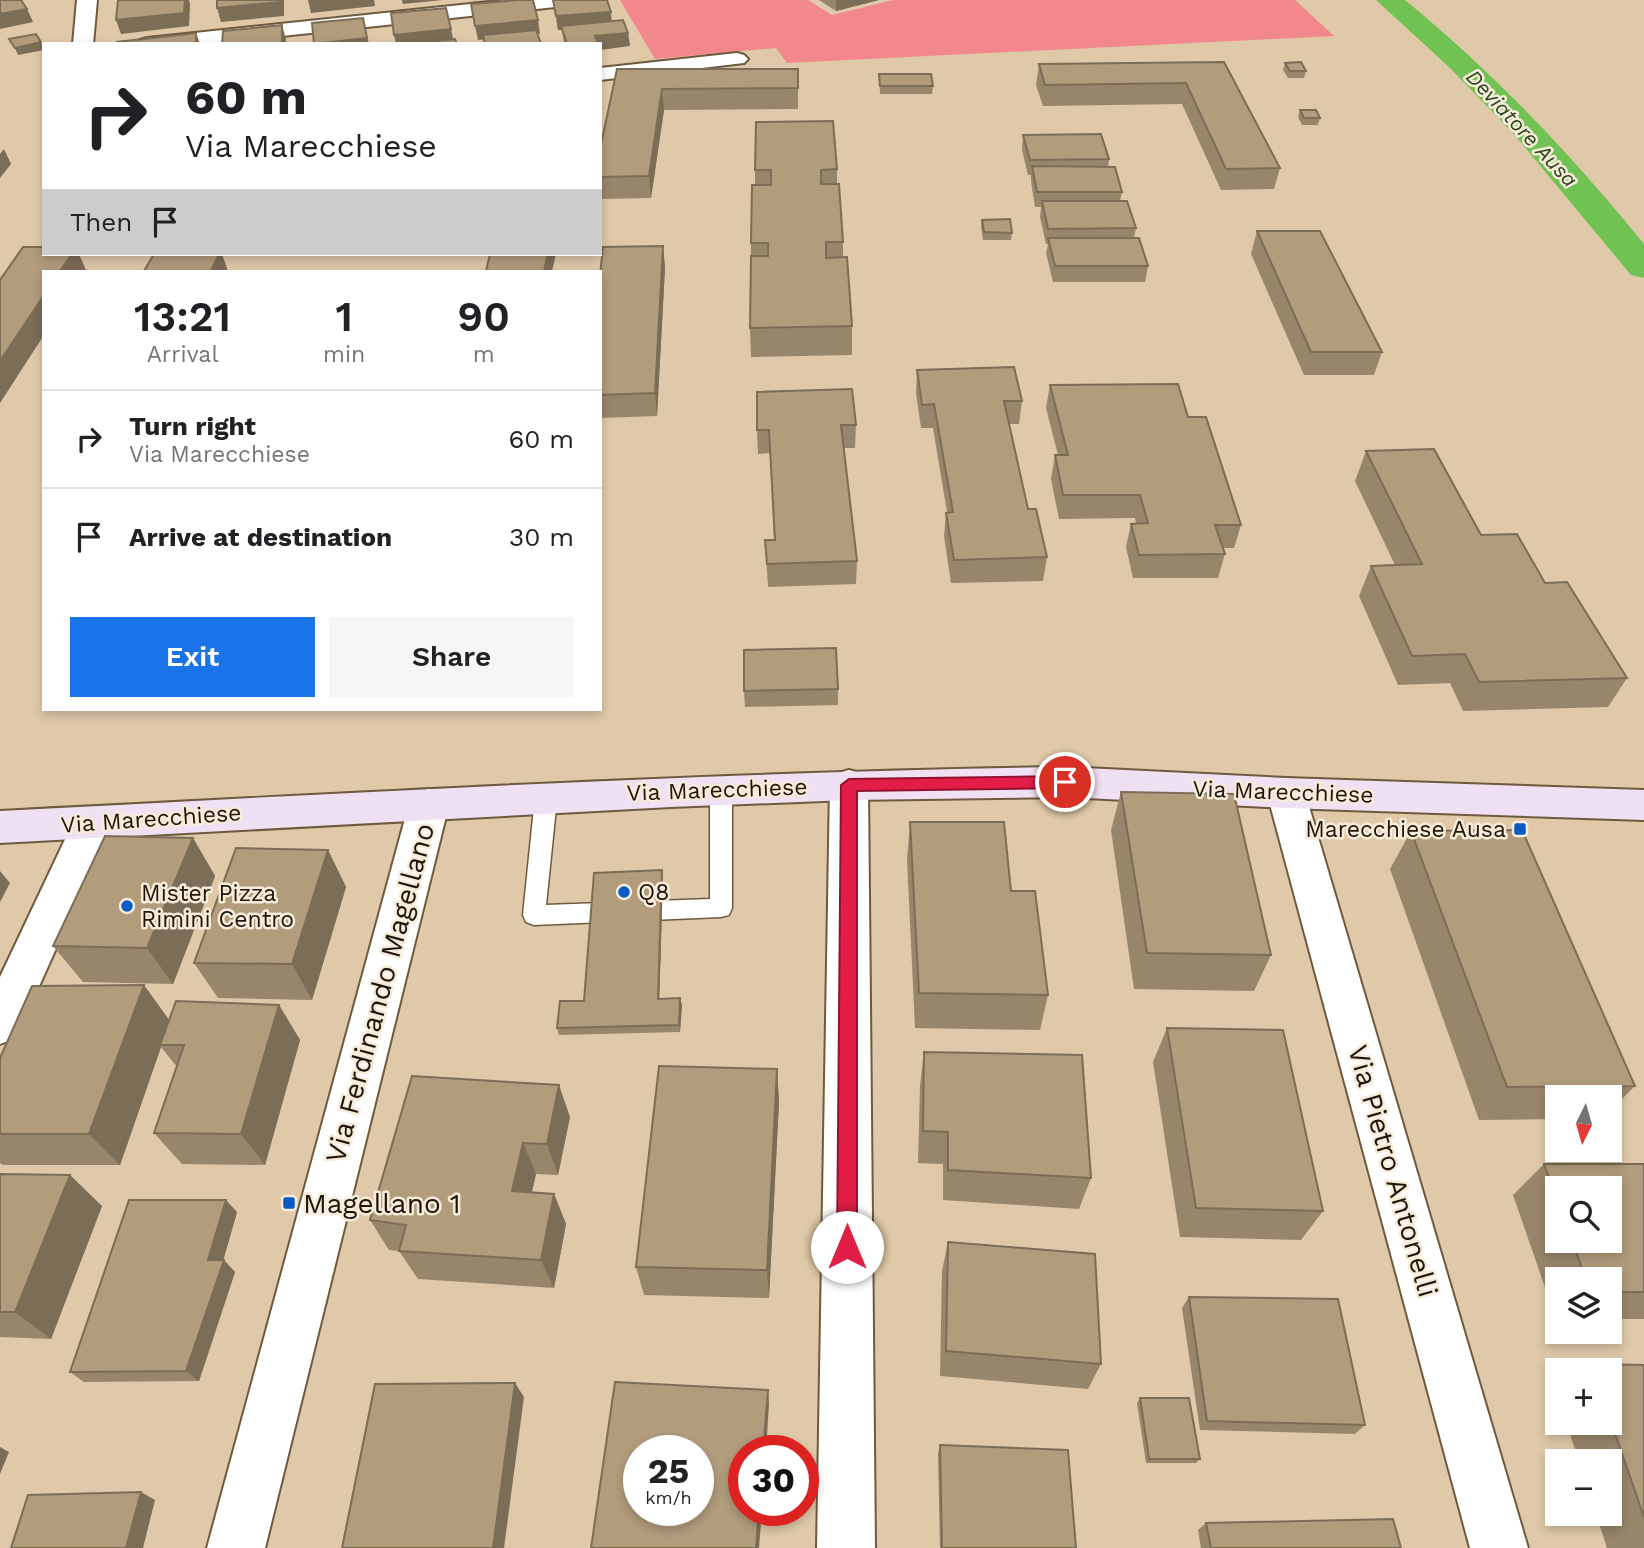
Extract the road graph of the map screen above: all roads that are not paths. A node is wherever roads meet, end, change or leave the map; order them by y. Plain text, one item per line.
1 (87, 0) edge
2 (565, 0) edge
3 (83, 42) edge
4 (166, 42) edge
5 (737, 59) dead end
6 (602, 74) edge
7 (849, 785) junction
8 (721, 790) junction
9 (1286, 793) junction
10 (546, 798) junction
11 (429, 804) junction
12 (1644, 805) edge
13 (92, 823) junction
14 (0, 827) edge
15 (0, 1024) edge
16 (236, 1548) edge
17 (846, 1548) edge
18 (1499, 1548) edge

1 - 3 street
2 - 4 street
5 - 6 street
7 - 8 main road, Via Marecchiese
7 - 9 main road, Via Marecchiese
7 - 17 street
8 - 10 main road, Via Marecchiese
8 - 10 lane
9 - 12 main road, Via Marecchiese
9 - 18 street, Via Pietro Antonelli
10 - 11 main road, Via Marecchiese
11 - 13 main road, Via Marecchiese
11 - 16 street, Via Ferdinando Magellano
13 - 14 main road, Via Marecchiese
13 - 15 street

